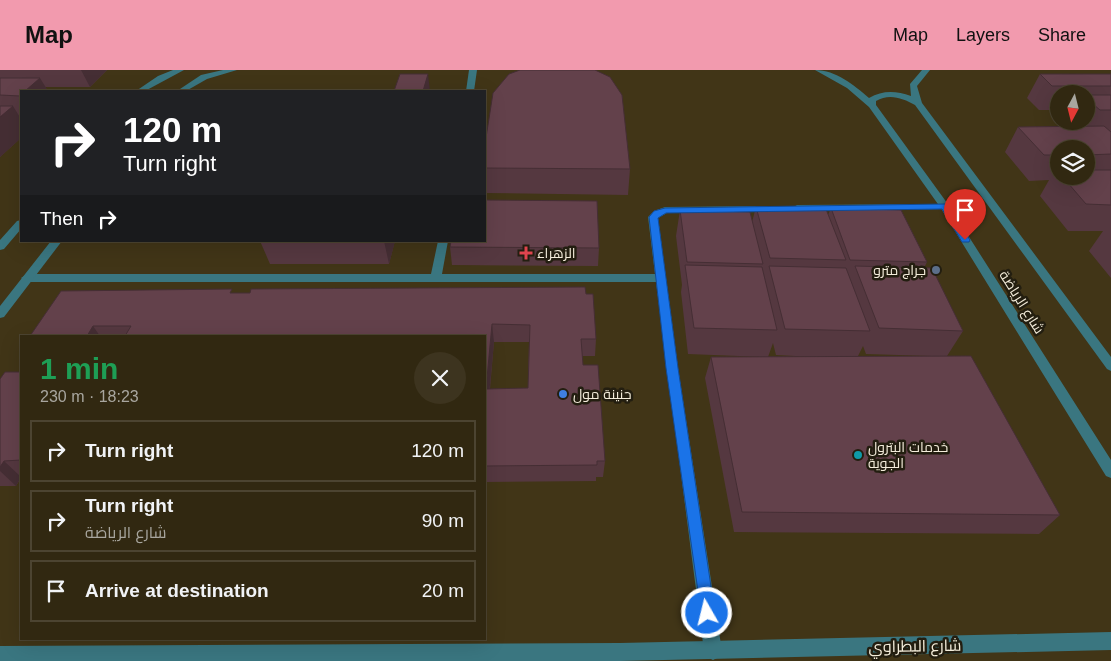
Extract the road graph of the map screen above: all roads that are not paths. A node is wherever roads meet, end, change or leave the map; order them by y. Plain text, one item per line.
1 (180, 70) edge
2 (234, 70) edge
3 (473, 70) edge
4 (819, 70) edge
5 (926, 70) edge
6 (142, 90) edge
7 (183, 90) edge
8 (470, 90) edge
9 (918, 103) junction
10 (872, 105) junction
11 (945, 207) junction
12 (20, 224) edge
13 (56, 242) edge
14 (443, 242) edge
15 (0, 247) edge
16 (27, 278) junction
17 (436, 278) junction
18 (660, 278) junction
19 (0, 314) edge
20 (1111, 366) edge
21 (1111, 472) edge
22 (1111, 641) edge
23 (713, 651) junction
24 (0, 655) edge

1 - 6 street
2 - 7 street
3 - 8 street
4 - 10 street, شارع الرياضة
5 - 9 street
9 - 10 street
9 - 20 street
10 - 11 street, شارع الرياضة
11 - 18 street
11 - 21 street, شارع الرياضة
12 - 15 street
13 - 16 street
14 - 17 street
16 - 17 street
16 - 19 street
17 - 18 street
18 - 23 street
22 - 23 street, شارع البطراوي
23 - 24 street, شارع البطراوي

